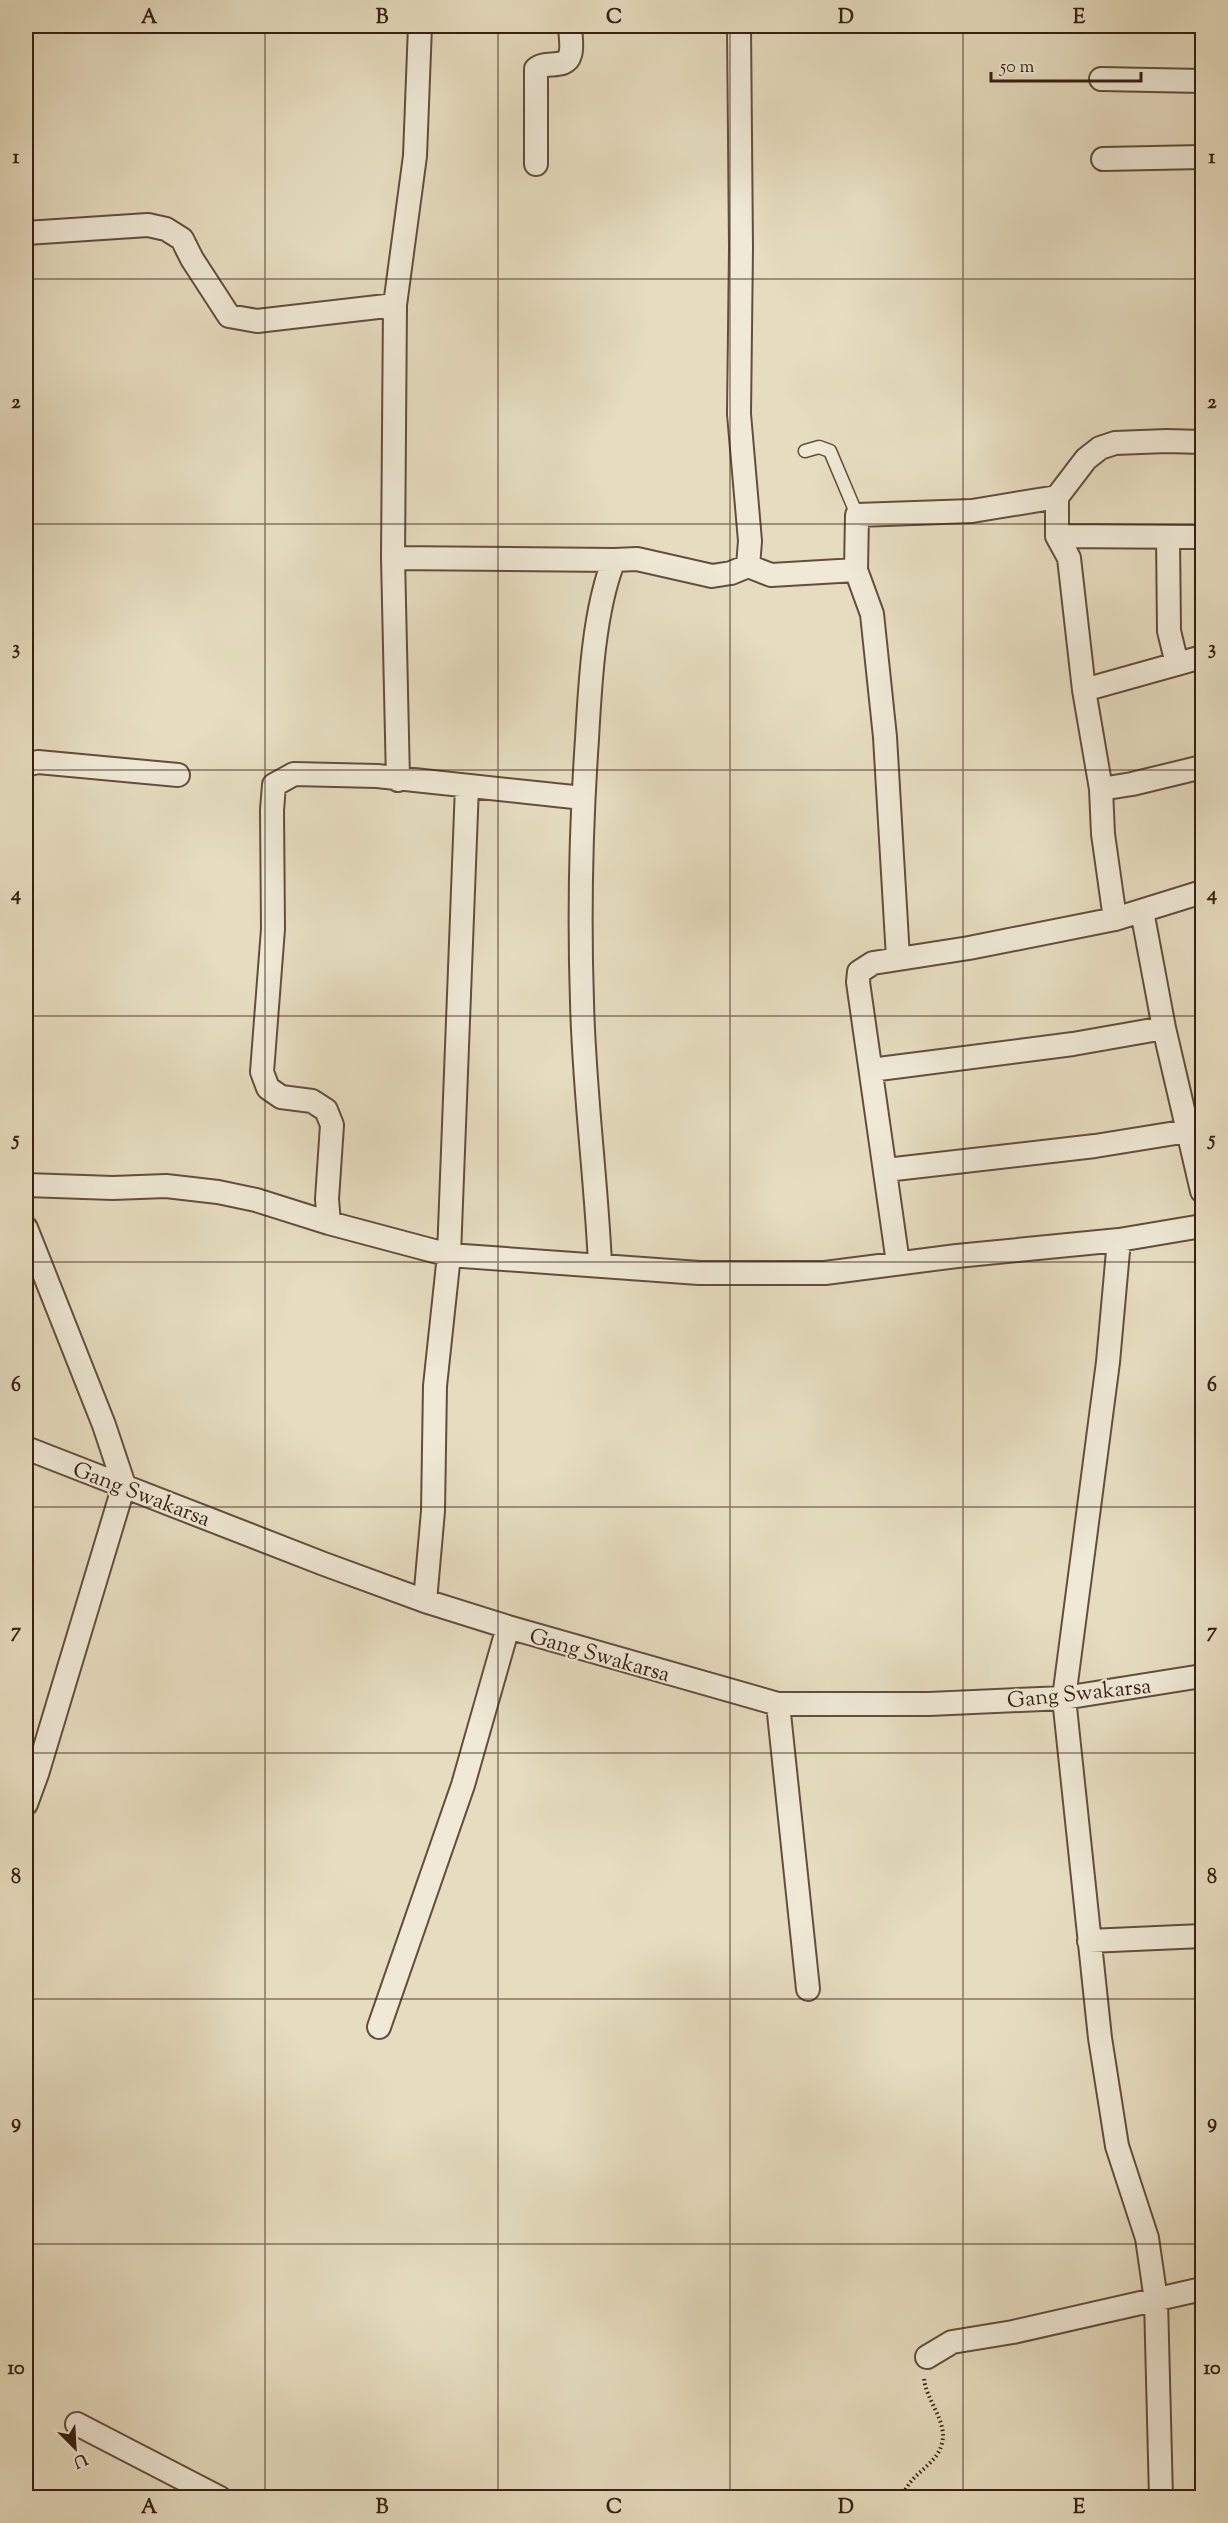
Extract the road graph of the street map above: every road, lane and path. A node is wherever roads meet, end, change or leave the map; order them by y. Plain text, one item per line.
1 (420, 26) edge
2 (570, 26) edge
3 (739, 26) edge
4 (1101, 79) dead end
5 (1203, 81) edge
6 (1203, 157) edge
7 (1103, 159) dead end
8 (536, 164) dead end
9 (26, 233) edge
10 (395, 305) junction
11 (1203, 442) edge
12 (805, 451) dead end
13 (1056, 497) junction
14 (857, 515) junction
15 (1057, 536) junction
16 (1168, 537) junction
17 (1203, 537) edge
18 (393, 558) junction
19 (614, 560) junction
20 (748, 566) junction
21 (856, 570) junction
22 (1203, 657) edge
23 (1177, 664) junction
24 (1084, 690) junction
25 (26, 765) edge
26 (1203, 767) edge
27 (178, 775) dead end
28 (398, 780) junction
29 (467, 786) junction
30 (1101, 789) junction
31 (583, 798) junction
32 (1203, 892) edge
33 (1142, 911) junction
34 (1115, 919) junction
35 (898, 958) junction
36 (1164, 1028) junction
37 (871, 1070) junction
38 (1188, 1131) junction
39 (886, 1170) junction
40 (26, 1185) edge
41 (1203, 1191) edge
42 (329, 1223) junction
43 (1203, 1226) edge
44 (26, 1228) edge
45 (1119, 1240) junction
46 (449, 1255) junction
47 (898, 1263) junction
48 (600, 1264) junction
49 (26, 1448) edge
50 (124, 1485) junction
51 (425, 1601) junction
52 (508, 1627) junction
53 (1203, 1676) edge
54 (1064, 1698) junction
55 (778, 1704) junction
56 (26, 1804) edge
57 (1203, 1936) edge
58 (1089, 1941) junction
59 (808, 1989) dead end
60 (379, 2026) dead end
61 (1203, 2289) edge
62 (1156, 2300) junction
63 (927, 2356) joint
64 (77, 2424) dead end
65 (220, 2498) edge
66 (902, 2498) edge
67 (1161, 2498) edge

1 - 10 street
2 - 8 street
3 - 20 street
4 - 5 street
6 - 7 street
9 - 10 street
10 - 18 street
11 - 13 street
12 - 14 lane
13 - 14 street
13 - 15 street
14 - 21 street
15 - 16 street
15 - 24 street
16 - 17 street
16 - 23 street
18 - 19 street
18 - 28 street
19 - 20 street
19 - 31 street
20 - 21 street
21 - 35 street
22 - 23 street
23 - 24 street
24 - 30 street
25 - 27 street
26 - 30 street
28 - 29 street
28 - 42 street
29 - 31 street
29 - 46 street
30 - 34 street
31 - 48 street
32 - 33 street
33 - 34 street
33 - 36 street
34 - 35 street
35 - 37 street
36 - 37 street
36 - 38 street
37 - 39 street
38 - 39 street
38 - 41 street
39 - 47 street
40 - 42 street
42 - 46 street
43 - 45 street
44 - 50 street
45 - 47 street
45 - 54 street
46 - 48 street
46 - 51 street
47 - 48 street
49 - 50 street, Gang Swakarsa
50 - 51 street, Gang Swakarsa
50 - 56 street
51 - 52 street, Gang Swakarsa
52 - 55 street, Gang Swakarsa
52 - 60 street
53 - 54 street, Gang Swakarsa
54 - 55 street, Gang Swakarsa
54 - 58 street
55 - 59 street
57 - 58 street
58 - 62 street
61 - 62 street
62 - 63 street
62 - 67 street
63 - 66 path
64 - 65 street

